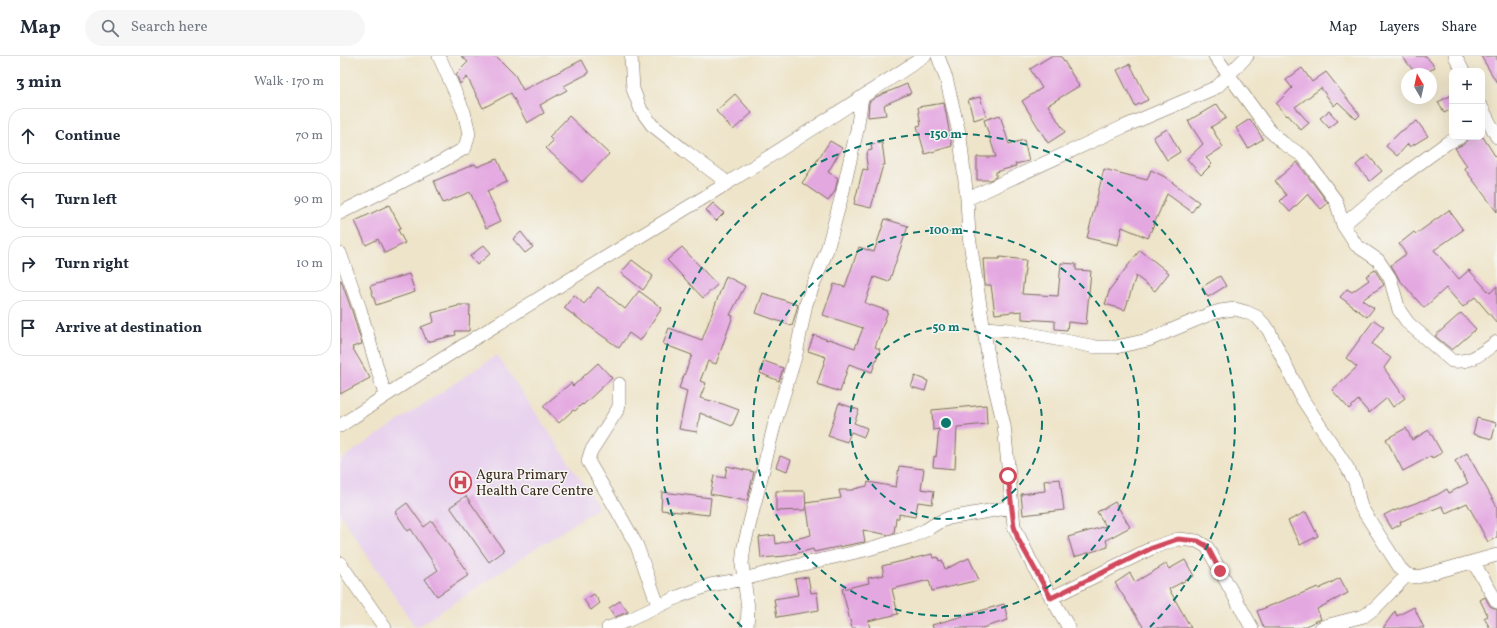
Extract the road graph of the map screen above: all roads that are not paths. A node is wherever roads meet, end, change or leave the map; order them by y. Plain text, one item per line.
1 (438, 56) edge
2 (631, 56) edge
3 (925, 56) edge
4 (938, 56) edge
5 (1215, 56) edge
6 (1247, 56) edge
7 (1455, 56) edge
8 (1461, 68) edge
9 (1228, 75) junction
10 (862, 97) junction
11 (1485, 114) edge
12 (1490, 124) edge
13 (1497, 137) edge
14 (1453, 140) edge
15 (728, 182) junction
16 (968, 199) junction
17 (340, 213) edge
18 (1343, 225) junction
19 (340, 253) edge
20 (984, 328) junction
21 (1497, 342) edge
22 (620, 384) dead end
23 (385, 395) junction
24 (340, 426) edge
25 (1012, 507) junction
26 (1497, 555) edge
27 (1473, 562) junction
28 (340, 563) edge
29 (1407, 575) junction
30 (744, 579) junction
31 (1051, 598) junction
32 (1497, 602) edge
33 (658, 605) junction
34 (385, 628) edge
35 (608, 628) edge
36 (747, 628) edge
37 (1069, 628) edge
38 (1252, 628) edge
39 (1321, 628) edge

1 - 17 street
2 - 15 street
3 - 10 street
4 - 16 street
5 - 9 street
6 - 9 street
7 - 8 street
9 - 16 street
9 - 18 street
10 - 15 street
10 - 30 street
11 - 12 street
12 - 13 street
14 - 18 street
15 - 23 street
16 - 20 street
18 - 21 street
19 - 23 street
20 - 25 street
20 - 29 street
22 - 33 street
23 - 24 street
25 - 30 street
25 - 31 street
26 - 27 street
27 - 29 street
27 - 32 street
28 - 34 street
29 - 39 street
30 - 33 street
30 - 36 street
31 - 37 street
31 - 38 street
33 - 35 street

